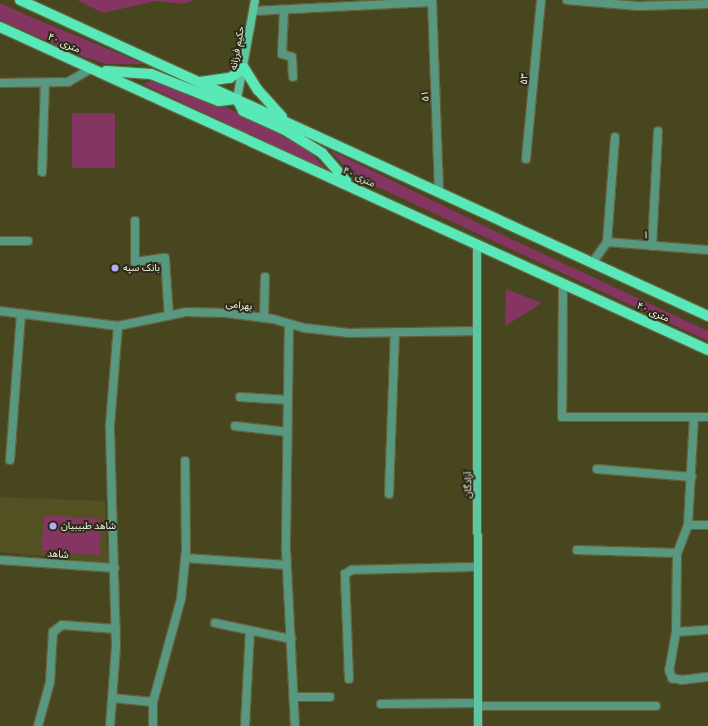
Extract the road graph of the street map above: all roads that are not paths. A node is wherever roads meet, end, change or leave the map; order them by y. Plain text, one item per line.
1 (20, 0) edge
2 (255, 0) edge
3 (541, 0) edge
4 (567, 0) edge
5 (432, 1) edge
6 (627, 2) edge
7 (706, 2) edge
8 (284, 10) junction
9 (253, 11) junction
10 (0, 26) edge
11 (92, 68) junction
12 (244, 68) junction
13 (293, 77) dead end
14 (45, 82) junction
15 (199, 82) junction
16 (0, 83) edge
17 (237, 99) junction
18 (288, 122) junction
19 (658, 131) dead end
20 (615, 137) dead end
21 (526, 159) dead end
22 (42, 172) dead end
23 (350, 186) junction
24 (439, 191) junction
25 (135, 221) dead end
26 (0, 241) edge
27 (28, 241) dead end
28 (607, 242) junction
29 (477, 244) junction
30 (652, 246) junction
31 (708, 250) edge
32 (593, 262) junction
33 (265, 278) dead end
34 (563, 285) junction
35 (0, 311) edge
36 (21, 313) junction
37 (168, 316) junction
38 (708, 316) edge
39 (264, 318) junction
40 (289, 324) junction
41 (118, 326) junction
42 (477, 331) junction
43 (395, 332) junction
44 (708, 350) edge
45 (240, 397) dead end
46 (288, 400) junction
47 (694, 417) junction
48 (708, 417) edge
49 (235, 426) dead end
50 (288, 432) junction
51 (10, 460) dead end
52 (186, 461) dead end
53 (597, 469) dead end
54 (692, 477) junction
55 (389, 494) dead end
56 (688, 525) junction
57 (708, 525) edge
58 (576, 550) dead end
59 (677, 552) junction
60 (185, 558) junction
61 (0, 560) edge
62 (287, 565) junction
63 (478, 567) junction
64 (115, 568) junction
65 (214, 623) dead end
66 (116, 629) junction
67 (708, 630) edge
68 (250, 631) junction
69 (676, 632) junction
70 (291, 639) junction
71 (708, 677) edge
72 (349, 679) dead end
73 (294, 697) junction
74 (330, 697) dead end
75 (112, 698) junction
76 (153, 702) junction
77 (381, 704) dead end
78 (478, 704) junction
79 (656, 706) dead end
80 (38, 726) edge
81 (110, 726) edge
82 (153, 726) edge
83 (245, 726) edge
84 (295, 726) edge
85 (478, 726) edge

1 - 15 main road, ۴۰ متری
2 - 9 main road, حکیم فرزانه
3 - 21 street, ۵۳
4 - 6 street
5 - 8 street
5 - 24 street, ۵۱
6 - 7 street
8 - 9 street
8 - 13 street
9 - 12 main road, حکیم فرزانه
10 - 11 main road, ۴۰ متری
11 - 14 street
11 - 17 main road
11 - 23 main road, ۴۰ متری
12 - 15 main road
12 - 17 main road, حکیم فرزانه
12 - 18 main road
14 - 16 street
14 - 22 street
15 - 17 main road, ۴۰ متری
17 - 18 main road, ۴۰ متری
17 - 23 main road
18 - 24 main road, ۴۰ متری
19 - 30 street
20 - 28 street
23 - 29 main road, ۴۰ متری
24 - 32 main road, ۴۰ متری
25 - 37 street
26 - 27 street
28 - 30 street, ۱
28 - 32 street
29 - 34 main road, ۴۰ متری
29 - 42 main road, آزادگان
30 - 31 street, ۱
32 - 38 main road, ۴۰ متری
33 - 39 street
34 - 44 main road, ۴۰ متری
34 - 47 street
35 - 36 street, بهرامی
36 - 41 street, بهرامی
36 - 51 street
37 - 39 street, بهرامی
37 - 41 street, بهرامی
39 - 40 street, بهرامی
40 - 43 street, بهرامی
40 - 46 street
41 - 64 street
42 - 43 street, بهرامی
42 - 63 main road, آزادگان
43 - 55 street
45 - 46 street
46 - 50 street
47 - 48 street
47 - 54 street
49 - 50 street
50 - 62 street
52 - 60 street
53 - 54 street
54 - 56 street
56 - 57 street
56 - 59 street
58 - 59 street
59 - 69 street
60 - 62 street
60 - 76 street
61 - 64 street, شاهد
62 - 70 street
63 - 72 street
63 - 78 main road, آزادگان
64 - 66 street
65 - 68 street
66 - 75 street
66 - 80 street
67 - 69 street
68 - 70 street
68 - 83 street
69 - 71 street
70 - 73 street
73 - 74 street
73 - 84 street
75 - 76 street
75 - 81 street
76 - 82 street
77 - 78 street
78 - 79 street
78 - 85 main road, آزادگان

